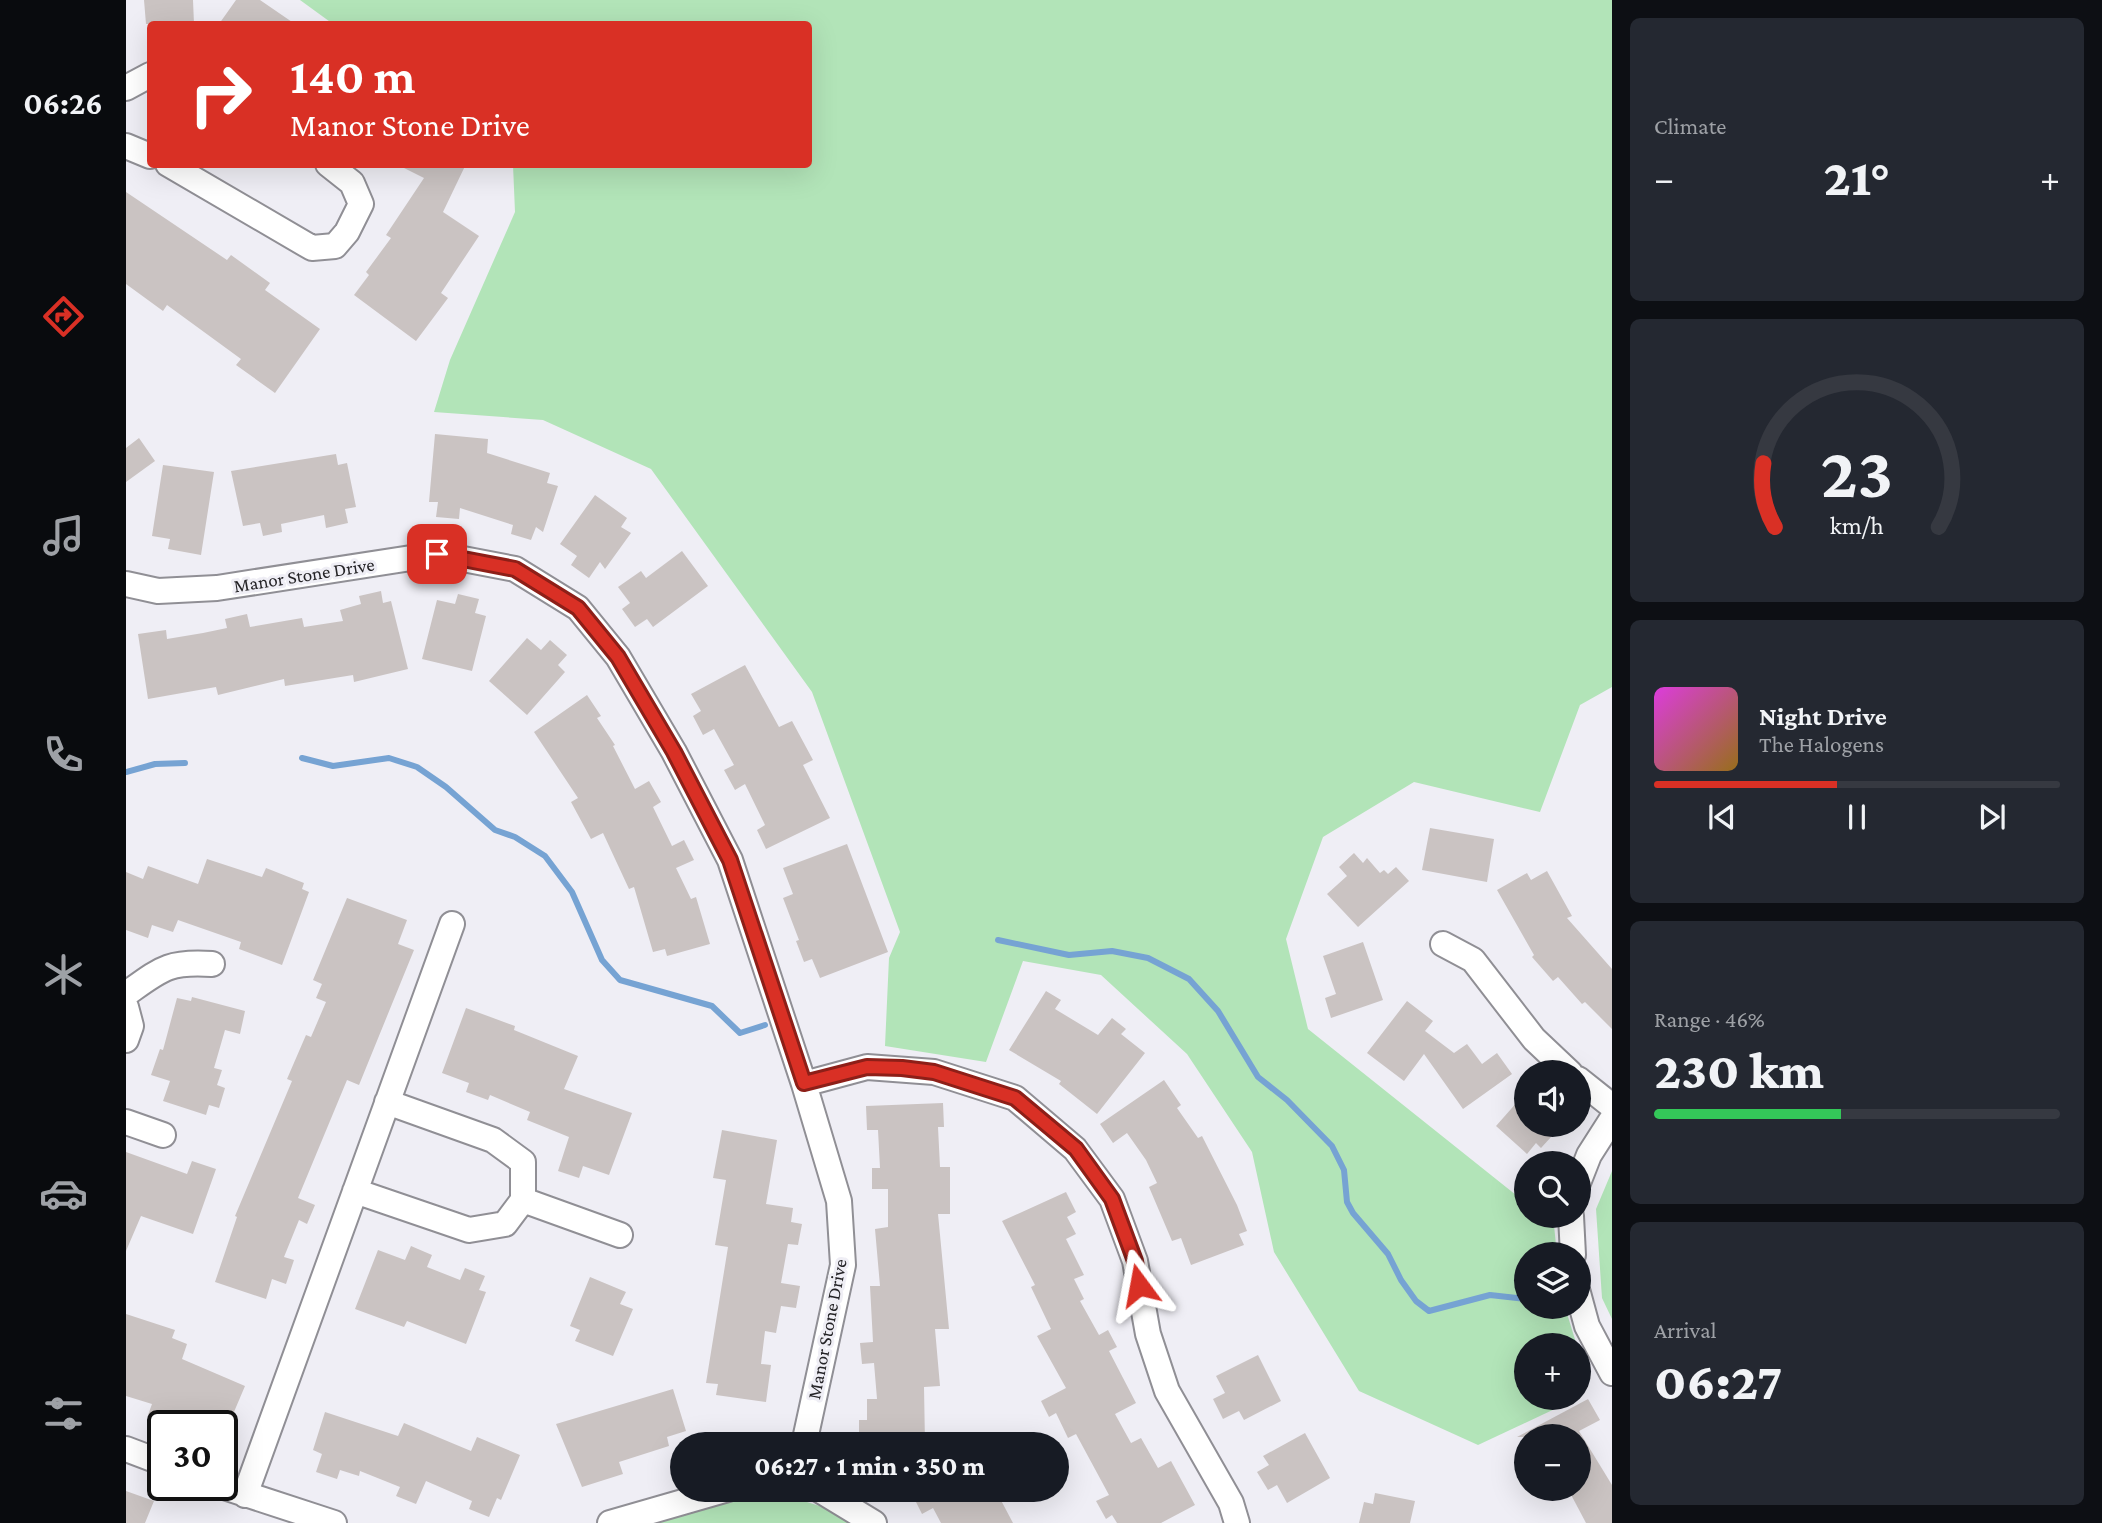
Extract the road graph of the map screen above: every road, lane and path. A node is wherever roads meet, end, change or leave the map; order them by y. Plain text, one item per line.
1 (147, 77) edge
2 (126, 88) edge
3 (126, 146) edge
4 (147, 155) edge
5 (175, 168) edge
6 (333, 168) edge
7 (126, 584) edge
8 (452, 924) dead end
9 (1443, 944) dead end
10 (212, 964) dead end
11 (126, 994) edge
12 (126, 1007) edge
13 (126, 1040) edge
14 (1556, 1060) edge
15 (804, 1083) junction
16 (1591, 1089) edge
17 (387, 1102) junction
18 (1612, 1106) edge
19 (1612, 1119) edge
20 (126, 1122) edge
21 (163, 1135) dead end
22 (1591, 1152) edge
23 (355, 1191) junction
24 (523, 1200) junction
25 (620, 1235) dead end
26 (1585, 1319) edge
27 (1612, 1373) edge
28 (807, 1432) edge
29 (126, 1449) edge
30 (147, 1457) edge
31 (238, 1492) edge
32 (245, 1495) junction
33 (683, 1502) edge
34 (839, 1502) edge
35 (334, 1523) edge
36 (610, 1523) edge
37 (874, 1523) edge
38 (1237, 1523) edge

1 - 2 street
3 - 4 street
5 - 6 street
7 - 15 street, Manor Stone Drive
8 - 17 street
9 - 14 street
10 - 11 street
12 - 13 street
15 - 28 street, Manor Stone Drive
15 - 38 street
16 - 18 street
17 - 23 street
17 - 24 street
19 - 22 street
20 - 21 street
23 - 24 street
23 - 32 street
24 - 25 street
26 - 27 street
29 - 30 street
31 - 32 street
32 - 35 street
33 - 36 street
34 - 37 street

